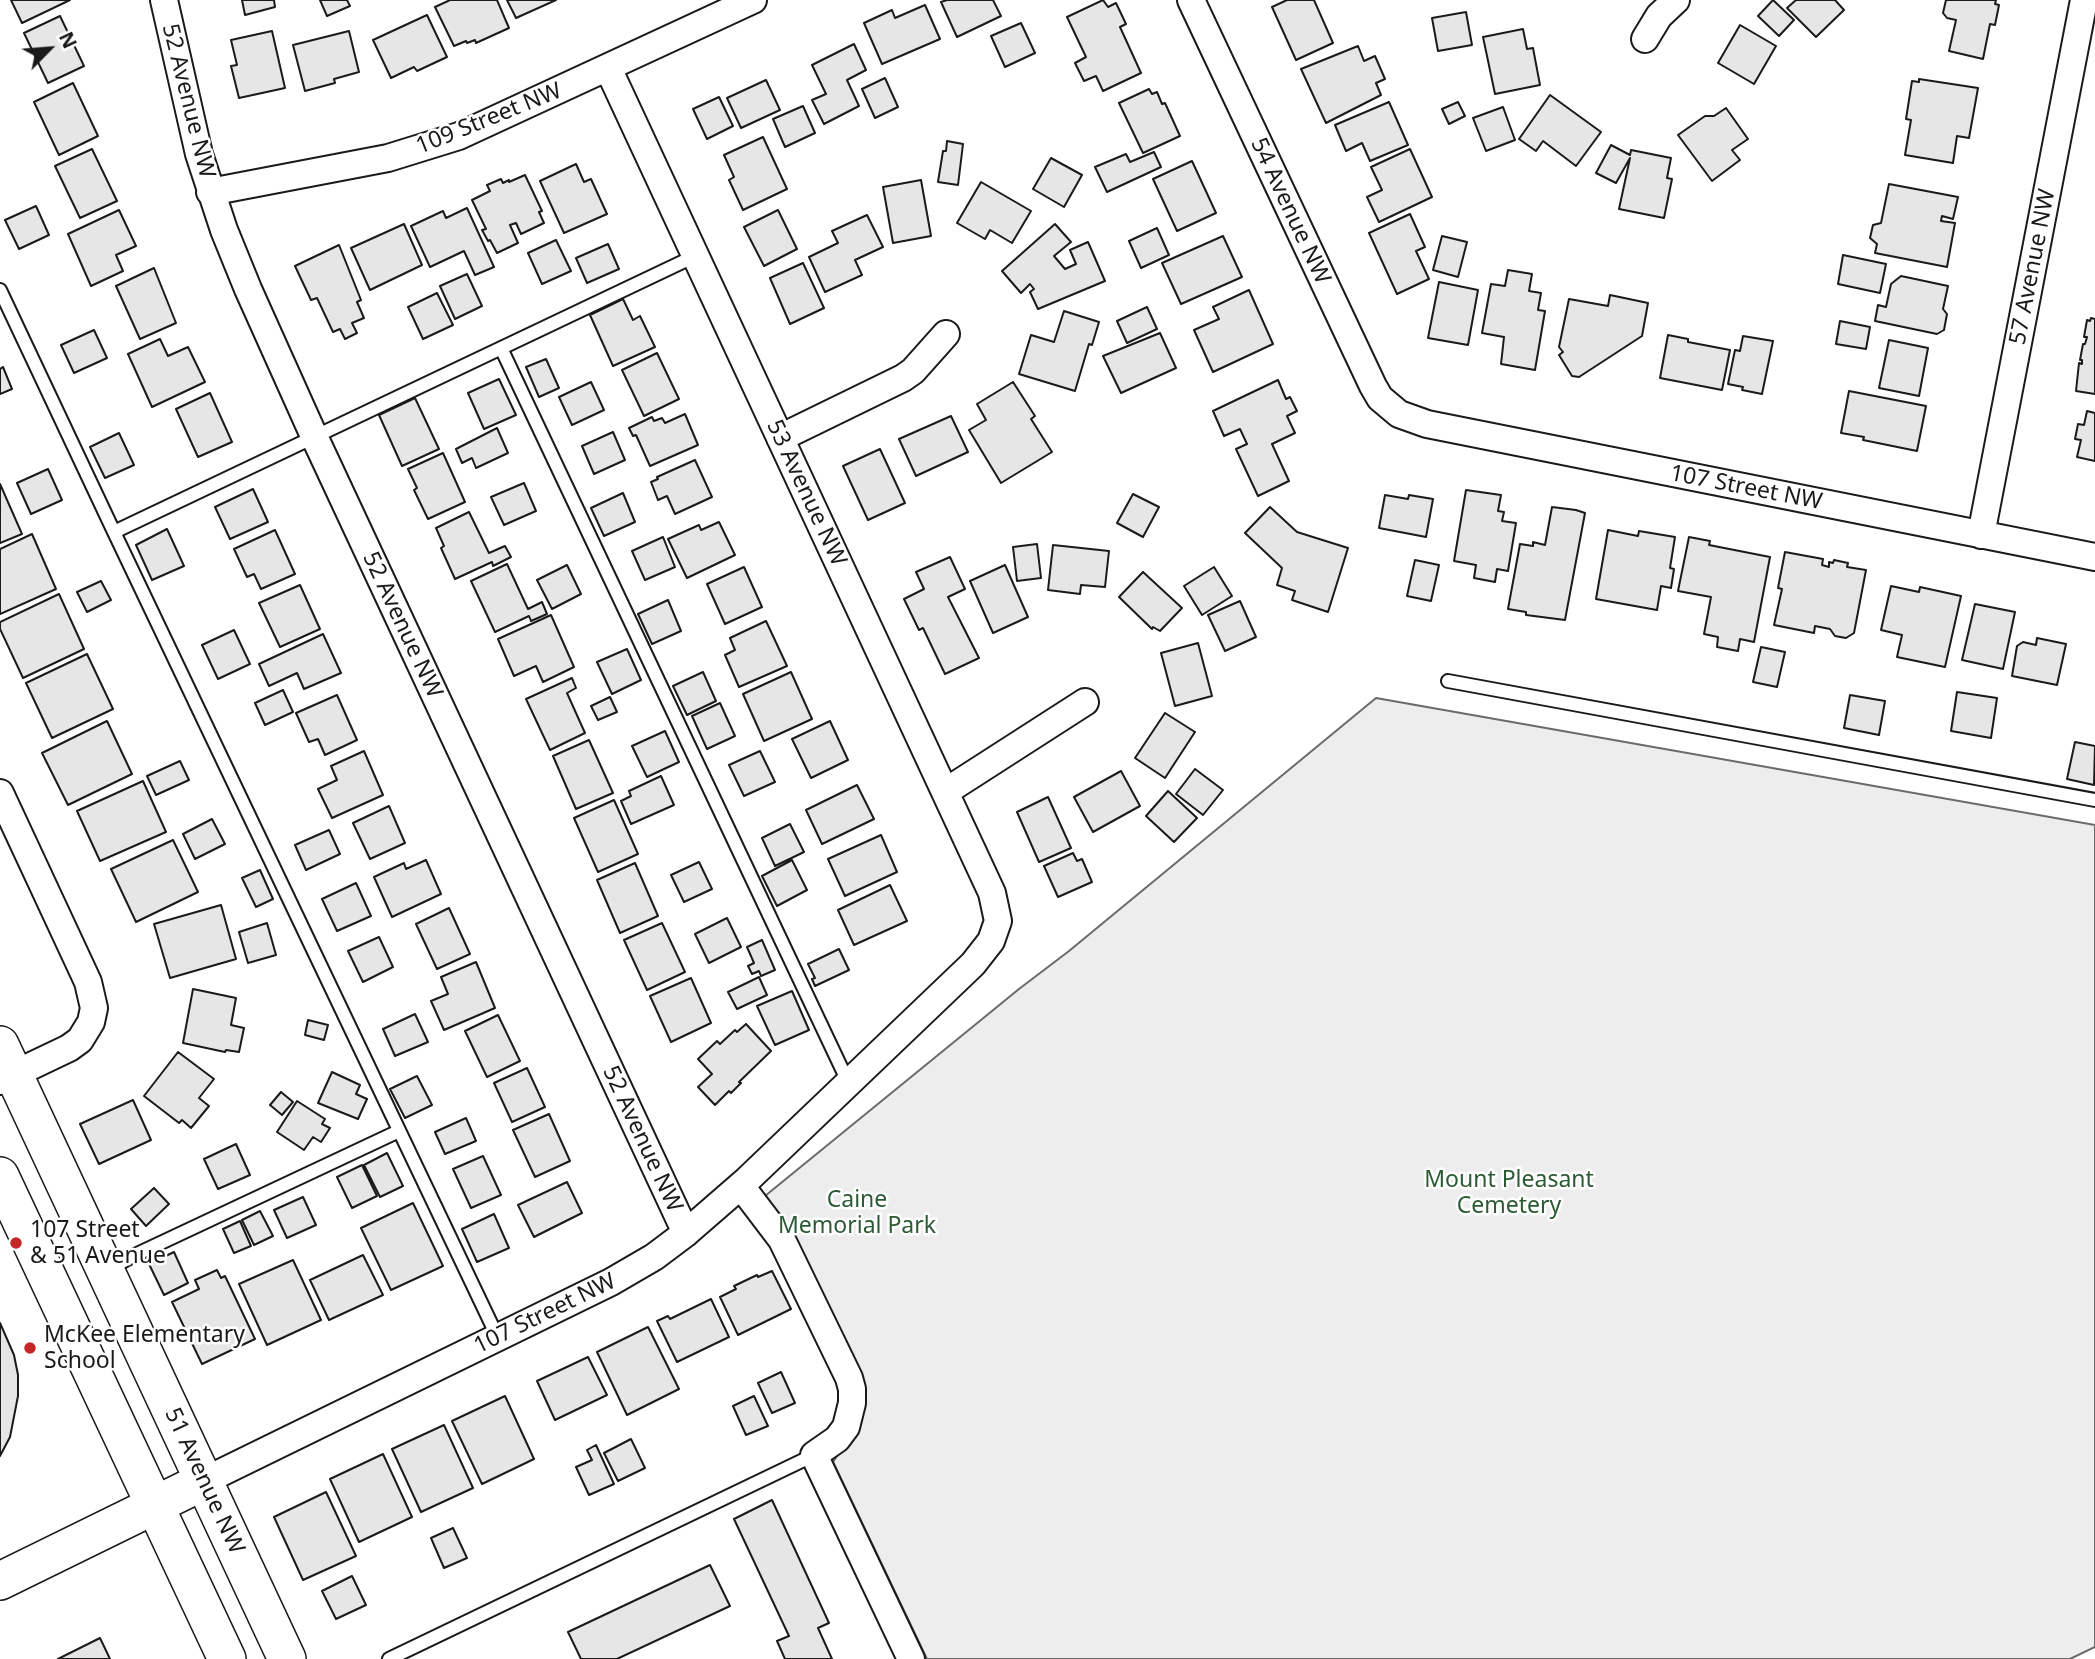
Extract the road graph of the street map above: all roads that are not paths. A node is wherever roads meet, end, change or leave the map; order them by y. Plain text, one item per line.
1 (164, 0) edge
2 (753, 0) edge
3 (1191, 0) edge
4 (1676, 0) edge
5 (2084, 0) edge
6 (1645, 39) dead end
7 (608, 68) junction
8 (210, 192) junction
9 (695, 256) junction
10 (0, 290) edge
11 (946, 334) dead end
12 (501, 348) junction
13 (1399, 414) joint
14 (314, 436) junction
15 (780, 438) junction
16 (114, 531) junction
17 (1981, 535) junction
18 (2095, 557) edge
19 (1448, 681) dead end
20 (1085, 702) dead end
21 (946, 792) junction
22 (0, 793) edge
23 (2095, 800) edge
24 (998, 921) joint
25 (4, 1067) edge
26 (849, 1084) junction
27 (399, 1131) junction
28 (0, 1176) edge
29 (741, 1186) junction
30 (686, 1233) junction
31 (106, 1271) junction
32 (498, 1338) junction
33 (814, 1455) junction
34 (204, 1481) junction
35 (155, 1505) junction
36 (0, 1581) edge
37 (227, 1659) edge
38 (287, 1659) edge
39 (389, 1659) edge
40 (911, 1659) edge

1 - 8 street, 52 Avenue NW
2 - 7 street, 109 Street NW
3 - 13 street, 54 Avenue NW
4 - 6 street
5 - 17 street, 57 Avenue NW
7 - 8 street, 109 Street NW
7 - 9 street, 53 Avenue NW
8 - 14 street, 52 Avenue NW
9 - 12 lane
9 - 15 street, 53 Avenue NW
10 - 16 lane
11 - 15 street
12 - 14 lane
12 - 26 lane
13 - 17 street, 107 Street NW
14 - 16 lane
14 - 30 street, 52 Avenue NW
15 - 21 street, 53 Avenue NW
16 - 27 lane
17 - 18 street, 107 Street NW
19 - 23 lane
20 - 21 street
21 - 24 street, 53 Avenue NW
22 - 25 street, 51 Avenue NW
24 - 26 street, 107 Street NW
25 - 31 main road, 51 Avenue NW
26 - 29 street, 107 Street NW
27 - 31 lane
27 - 32 lane
28 - 35 main road
29 - 30 street, 107 Street NW
29 - 33 street
30 - 32 street, 107 Street NW
31 - 34 main road, 51 Avenue NW
32 - 34 street, 107 Street NW
33 - 39 lane
33 - 40 street
34 - 35 main road, 107 Street NW
34 - 38 main road, 51 Avenue NW
35 - 36 main road, 107 Street NW
35 - 37 main road

